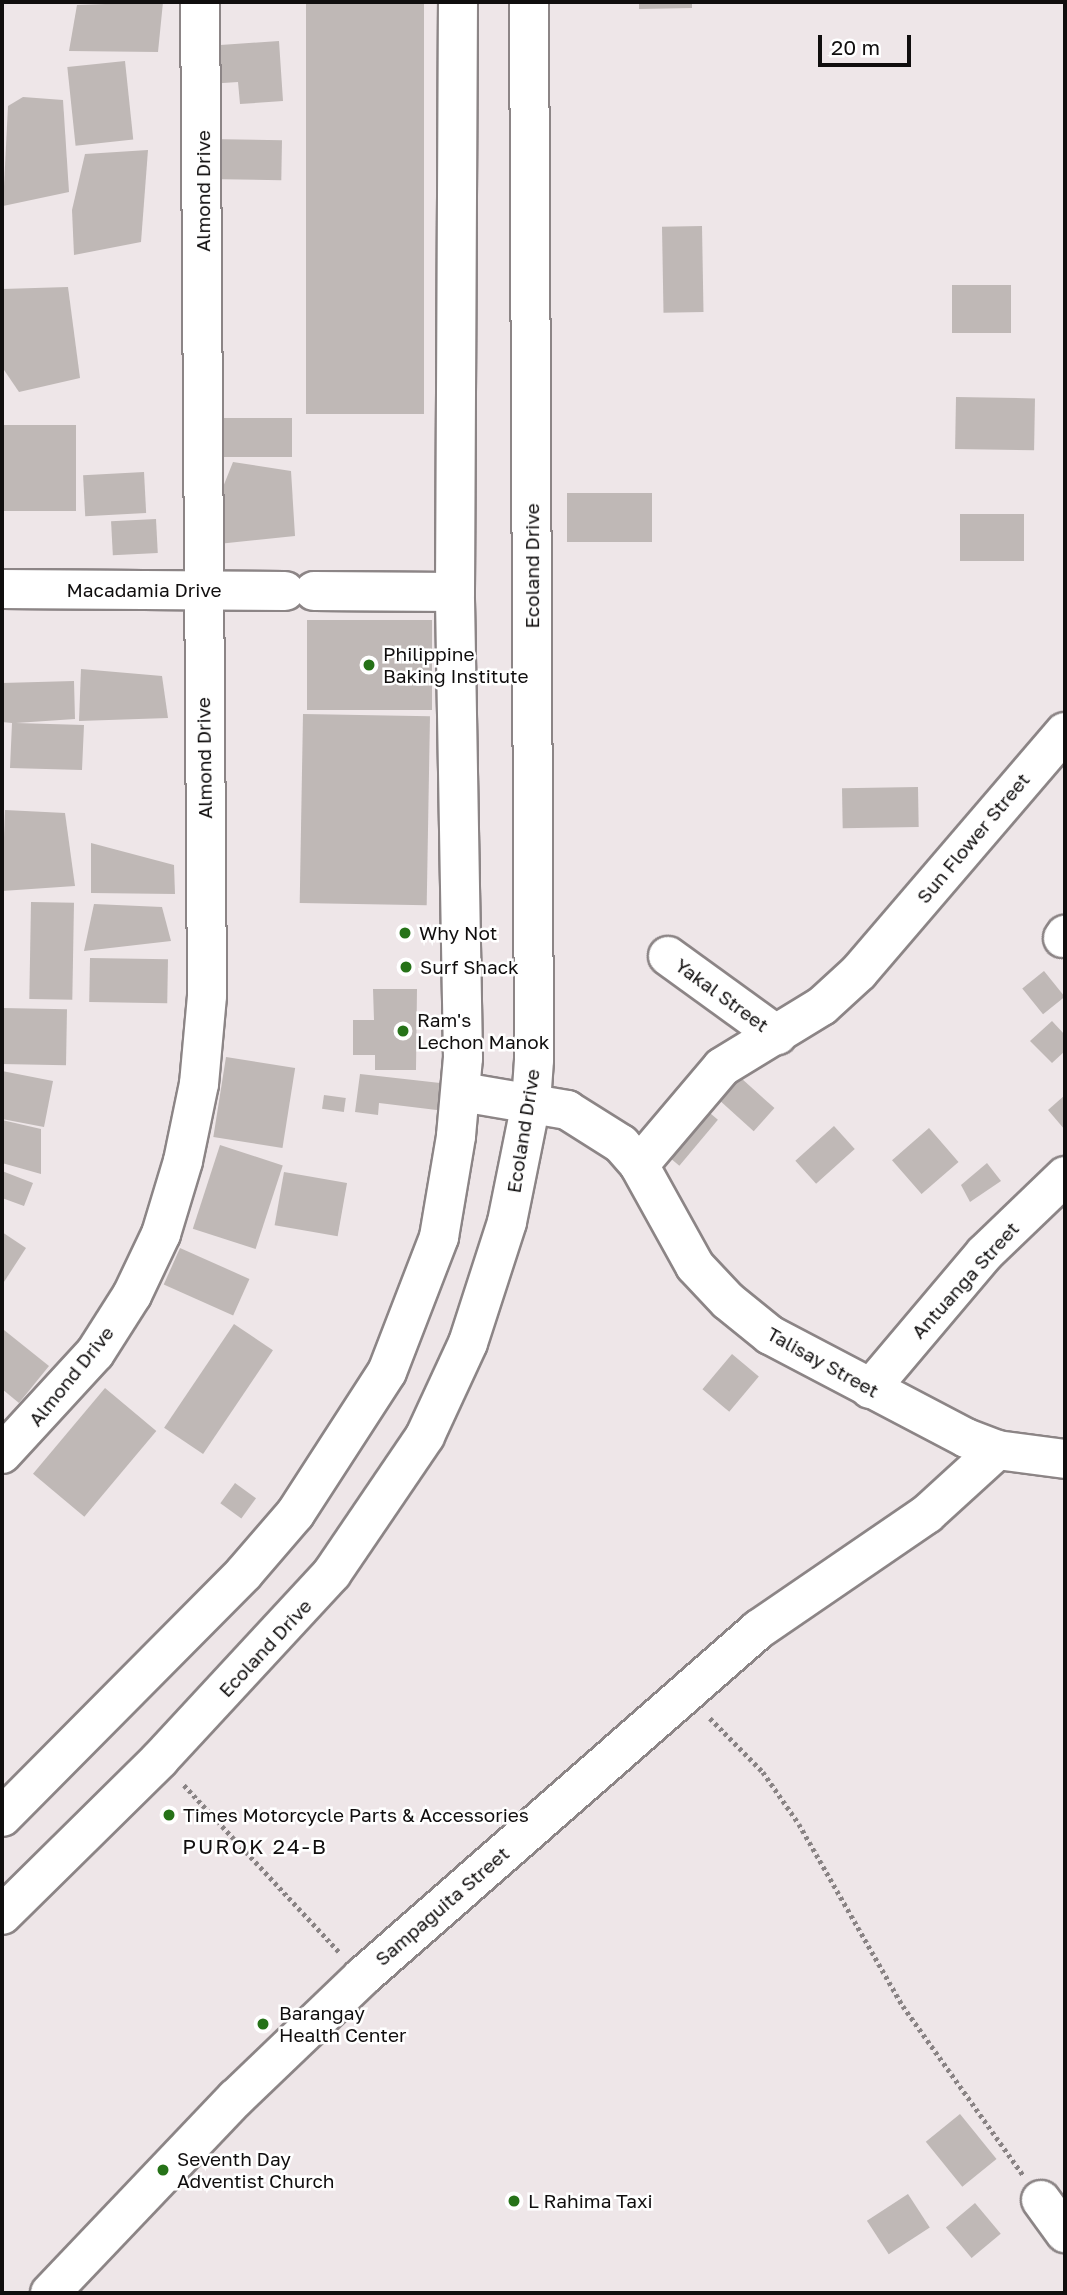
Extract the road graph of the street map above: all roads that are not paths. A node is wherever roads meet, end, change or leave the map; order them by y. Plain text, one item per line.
1 (200, 2) edge
2 (458, 2) edge
3 (530, 2) edge
4 (2, 589) edge
5 (202, 591) junction
6 (455, 592) junction
7 (1065, 732) edge
8 (667, 956) dead end
9 (777, 1035) junction
10 (462, 1092) junction
11 (531, 1103) junction
12 (639, 1166) junction
13 (1065, 1176) edge
14 (870, 1389) junction
15 (997, 1450) junction
16 (2, 1454) edge
17 (1065, 1460) edge
18 (2, 1817) edge
19 (2, 1915) edge
20 (1041, 2200) road end
21 (1065, 2233) edge
22 (50, 2293) edge

1 - 5 street, Almond Drive
2 - 6 street
3 - 11 street, Ecoland Drive
4 - 5 street, Macadamia Drive
5 - 6 street, Macadamia Drive
5 - 16 street, Almond Drive
6 - 10 street
7 - 9 street, Sun Flower Street
8 - 9 street, Yakal Street
9 - 12 street, Sun Flower Street
10 - 11 street, Talisay Street
10 - 18 street
11 - 12 street, Talisay Street
11 - 19 street, Ecoland Drive
12 - 14 street, Talisay Street
13 - 14 street, Antuanga Street
14 - 15 street, Talisay Street
15 - 17 street, Talisay Street
15 - 22 street, Sampaguita Street
20 - 21 street

